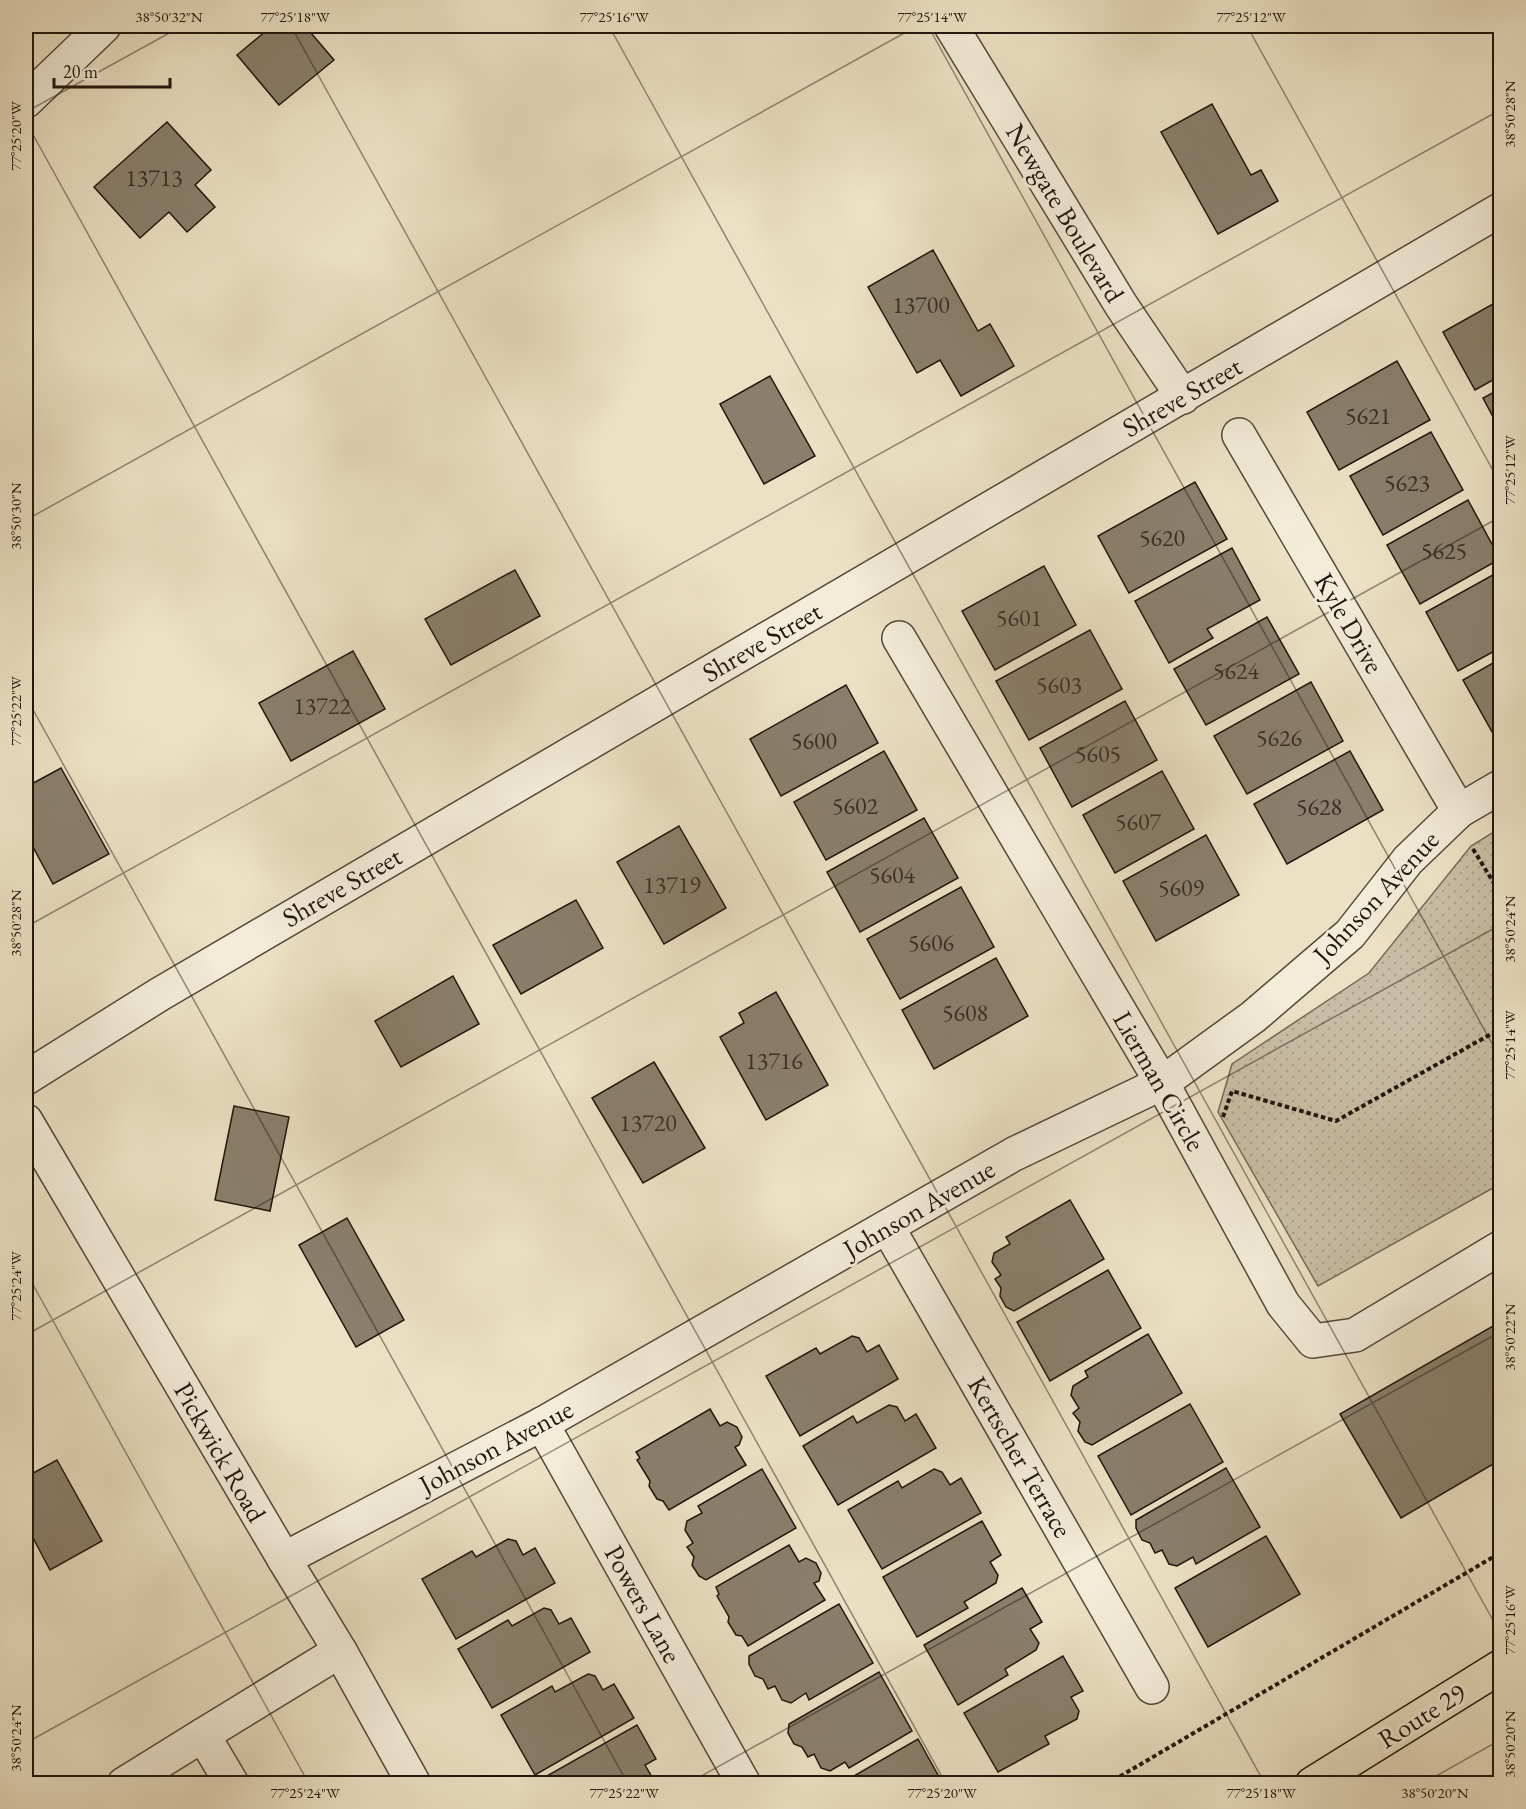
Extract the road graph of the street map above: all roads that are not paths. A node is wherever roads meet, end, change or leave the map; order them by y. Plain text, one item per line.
1 (104, 26) edge
2 (951, 26) edge
3 (26, 101) edge
4 (1500, 210) edge
5 (1183, 397) junction
6 (1239, 435) dead end
7 (898, 638) dead end
8 (1500, 787) edge
9 (1459, 811) junction
10 (26, 1078) edge
11 (1162, 1083) junction
12 (26, 1121) edge
13 (888, 1228) junction
14 (1500, 1248) edge
15 (542, 1424) junction
16 (284, 1559) junction
17 (340, 1651) junction
18 (1500, 1667) edge
19 (1152, 1687) dead end
20 (203, 1735) junction
21 (124, 1784) edge
22 (232, 1784) edge
23 (414, 1784) edge
24 (744, 1784) edge
25 (1312, 1784) edge

1 - 3 street
2 - 5 street, Newgate Boulevard
4 - 5 street, Shreve Street
5 - 10 street, Shreve Street
6 - 9 street, Kyle Drive
7 - 11 street, Lierman Circle
8 - 9 street, Johnson Avenue
9 - 11 street, Johnson Avenue
11 - 13 street, Johnson Avenue
11 - 14 street, Lierman Circle
12 - 16 street, Pickwick Road
13 - 15 street, Johnson Avenue
13 - 19 street, Kertscher Terrace
15 - 16 street, Johnson Avenue
15 - 24 street, Powers Lane
16 - 17 street, Pickwick Road
17 - 20 street
17 - 23 street, Pickwick Road
18 - 25 main road, Route 29
20 - 21 street
20 - 22 street

